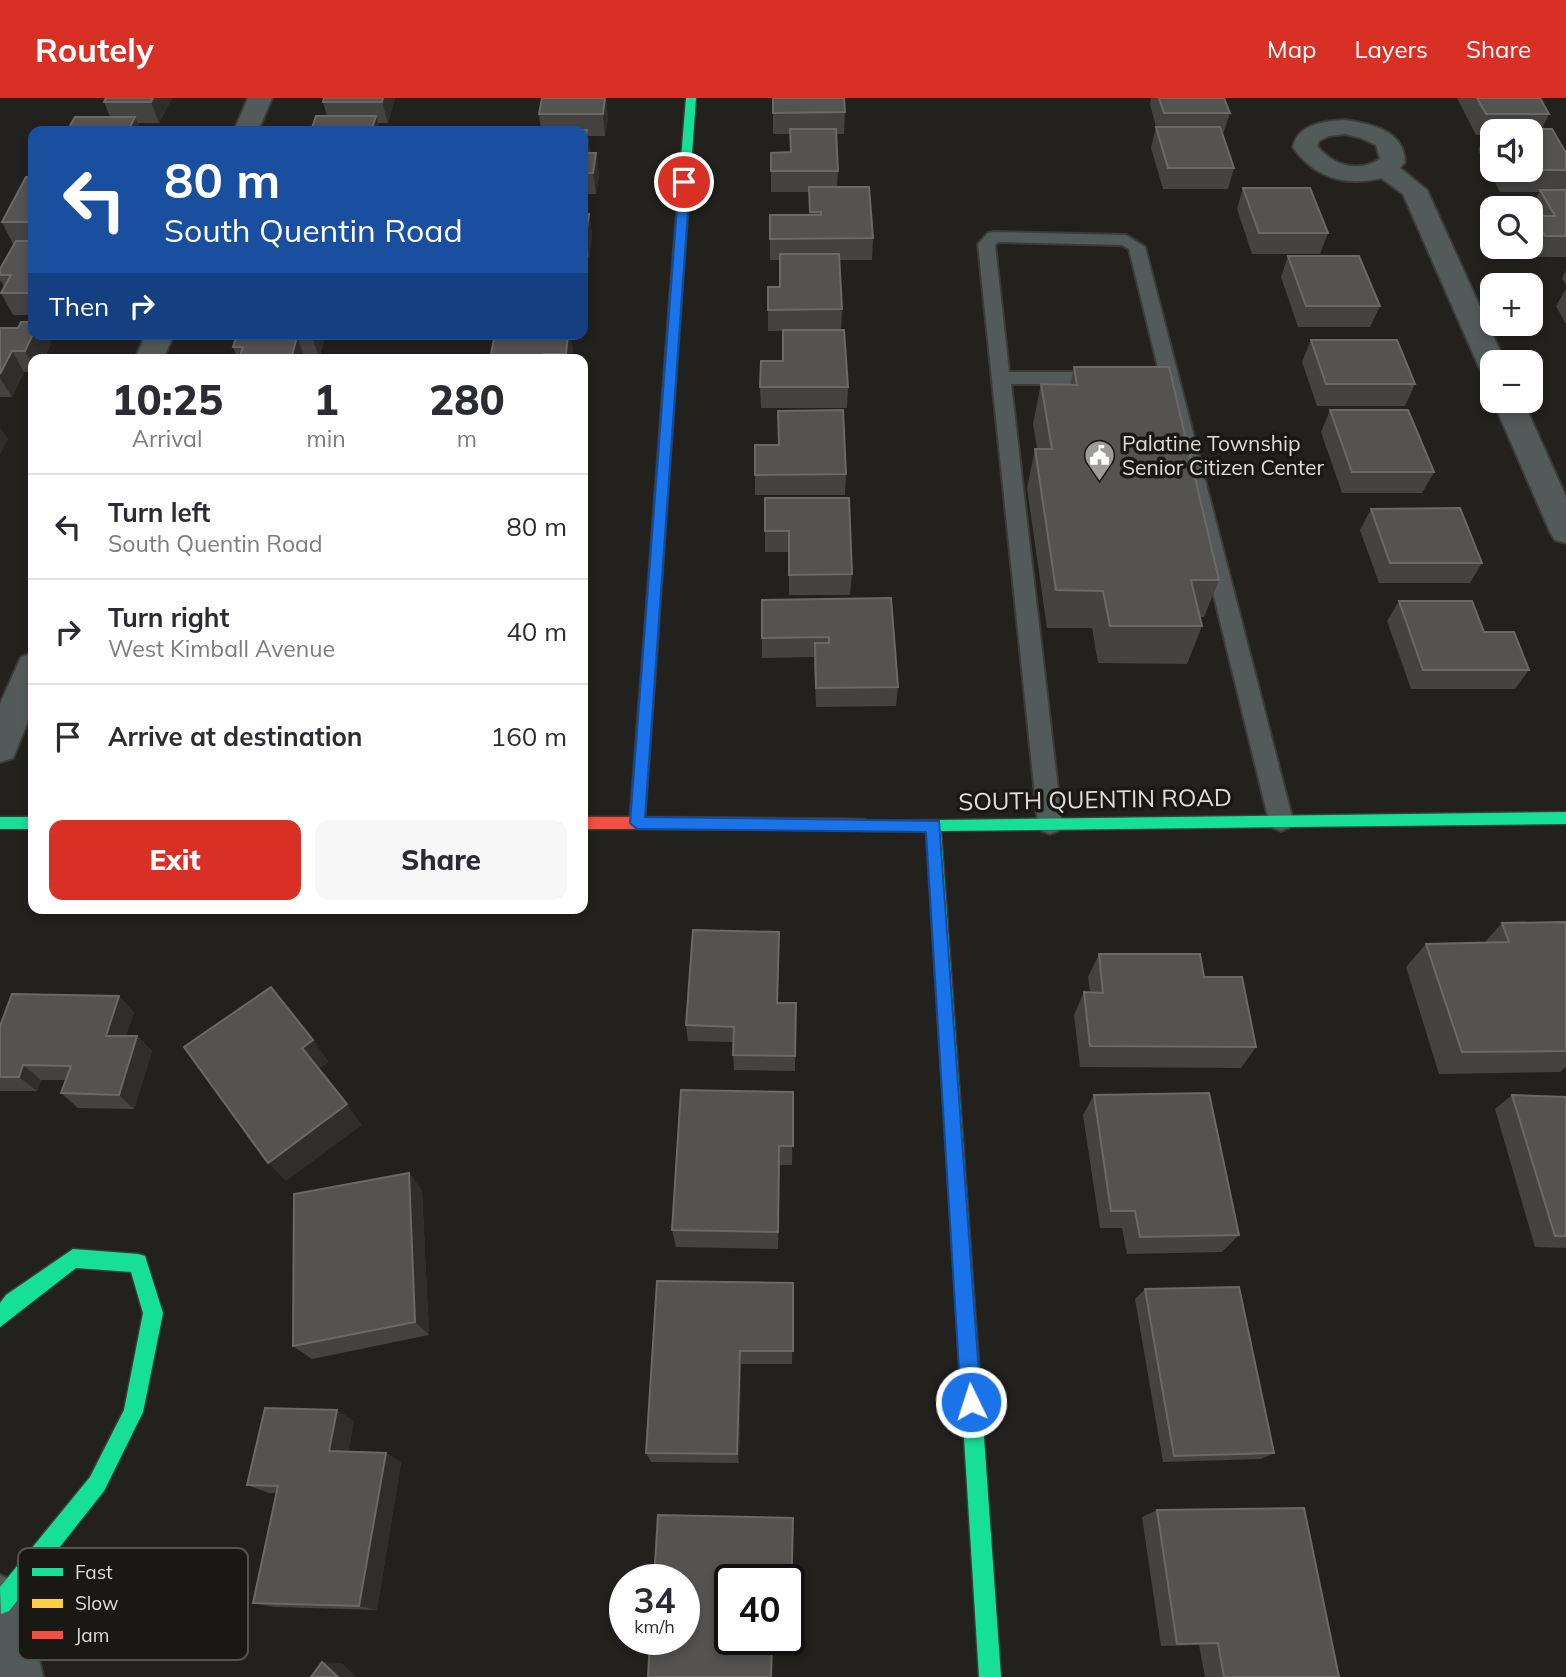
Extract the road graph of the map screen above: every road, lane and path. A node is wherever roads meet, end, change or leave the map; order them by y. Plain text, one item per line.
1 (260, 98) edge
2 (691, 98) edge
3 (248, 126) edge
4 (1385, 169) dead end
5 (1485, 350) edge
6 (1118, 377) edge
7 (1144, 377) edge
8 (1170, 377) junction
9 (1001, 378) junction
10 (1513, 413) edge
11 (1566, 532) edge
12 (28, 678) edge
13 (0, 748) edge
14 (1566, 818) edge
15 (1281, 821) junction
16 (0, 823) edge
17 (28, 823) edge
18 (588, 823) edge
19 (637, 823) junction
20 (1050, 824) junction
21 (933, 825) junction
22 (0, 1317) edge
23 (44, 1548) edge
24 (18, 1580) edge
25 (0, 1602) edge
26 (16, 1677) edge
27 (990, 1677) edge

1 - 3 street
2 - 19 street
4 - 5 street
6 - 9 lane
7 - 8 lane
8 - 9 lane
8 - 15 lane
9 - 20 lane
10 - 11 street
12 - 13 street
14 - 15 street, SOUTH QUENTIN ROAD
15 - 20 street, SOUTH QUENTIN ROAD
16 - 17 street
18 - 19 street, SOUTH QUENTIN ROAD
19 - 21 street, SOUTH QUENTIN ROAD
20 - 21 street, SOUTH QUENTIN ROAD
21 - 27 street
22 - 23 street
24 - 25 street
25 - 26 street

